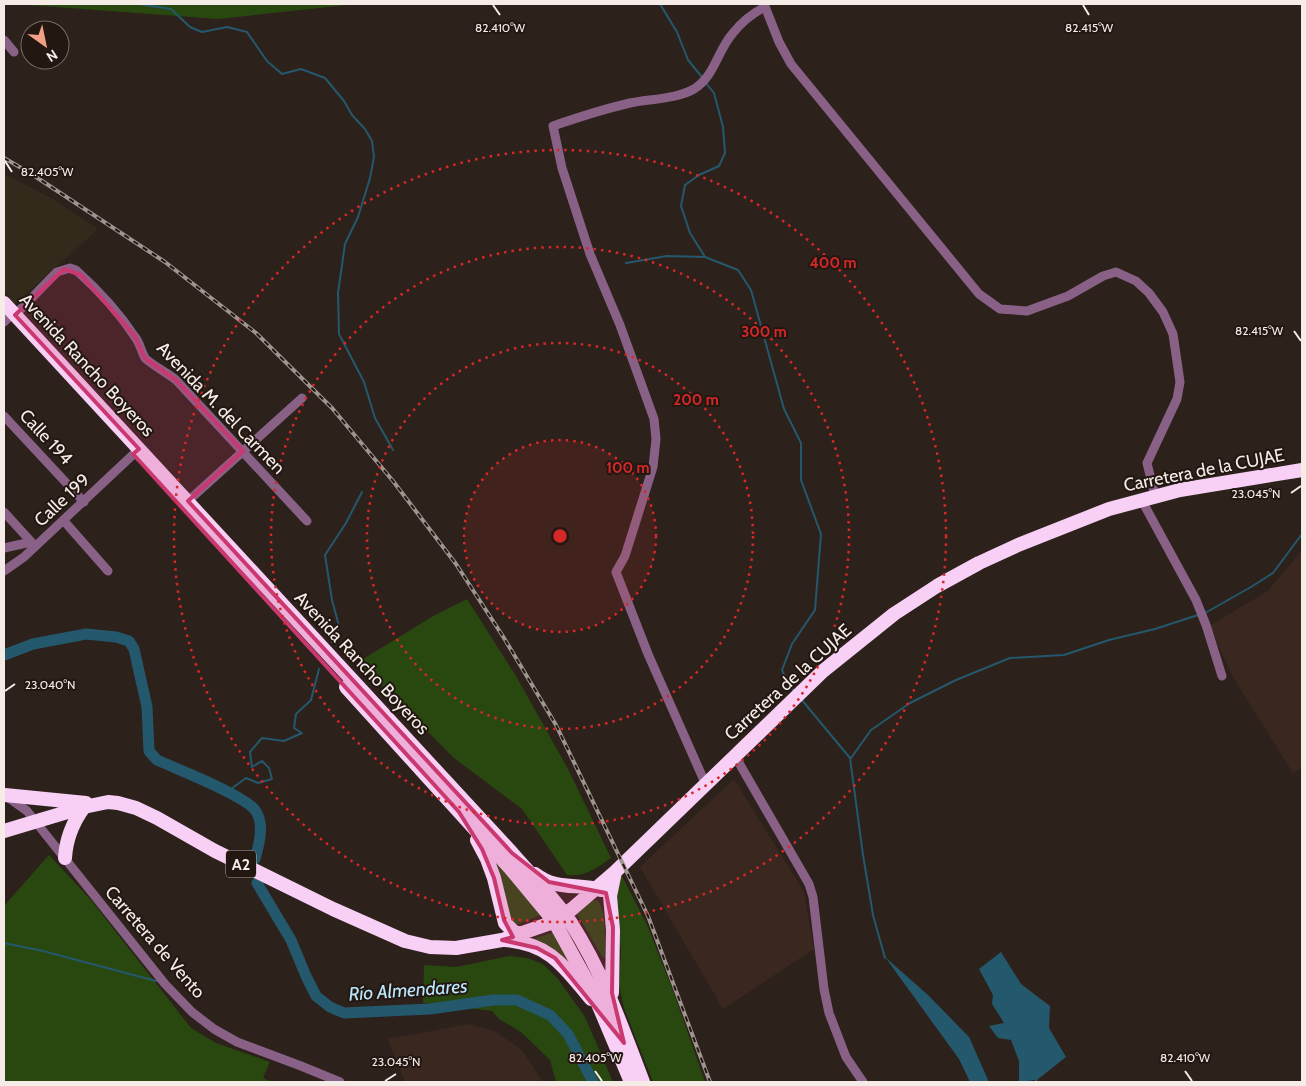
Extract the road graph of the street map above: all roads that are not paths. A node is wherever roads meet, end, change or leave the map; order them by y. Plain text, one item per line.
1 (764, 5) edge
2 (4, 40) edge
3 (14, 52) dead end
4 (4, 303) edge
5 (8, 317) edge
6 (302, 398) dead end
7 (4, 416) edge
8 (243, 451) junction
9 (136, 452) junction
10 (1302, 470) edge
11 (1148, 498) junction
12 (188, 501) junction
13 (84, 502) junction
14 (4, 512) edge
15 (64, 521) junction
16 (307, 521) dead end
17 (33, 544) junction
18 (4, 548) edge
19 (4, 571) edge
20 (108, 571) dead end
21 (1222, 676) dead end
22 (735, 756) junction
23 (706, 785) junction
24 (4, 795) edge
25 (99, 804) junction
26 (84, 807) junction
27 (459, 812) junction
28 (37, 822) junction
29 (4, 831) edge
30 (512, 853) junction
31 (65, 858) junction
32 (615, 872) junction
33 (596, 888) junction
34 (611, 902) junction
35 (501, 908) junction
36 (559, 918) junction
37 (523, 934) junction
38 (502, 940) junction
39 (485, 943) junction
40 (611, 1015) junction
41 (340, 1082) edge
42 (631, 1082) edge
43 (643, 1082) edge
44 (863, 1082) edge

1 - 11 street
1 - 23 street
2 - 3 street
4 - 5 highway, Avenida Rancho Boyeros
5 - 8 street, Avenida M. del Carmen
5 - 9 highway, Avenida Rancho Boyeros
6 - 8 street
7 - 13 street, Calle 194
8 - 12 street
8 - 16 street, Avenida M. del Carmen
9 - 12 highway, Avenida Rancho Boyeros
9 - 13 street, Calle 199
9 - 27 highway, Avenida Rancho Boyeros
10 - 11 highway, Carretera de la CUJAE
11 - 21 street
11 - 22 highway, Carretera de la CUJAE
12 - 30 highway, Avenida Rancho Boyeros
13 - 15 street, Calle 199
14 - 17 street
15 - 17 street, Calle 199
15 - 20 street
17 - 18 street, Calle 199
17 - 19 street, Calle 199
22 - 23 highway, Carretera de la CUJAE
22 - 44 street
23 - 32 highway, Carretera de la CUJAE
24 - 25 highway
24 - 28 street, Carretera de Vento
25 - 26 highway, A2
25 - 39 highway, A2
26 - 28 highway, A2
26 - 31 highway
27 - 35 highway
27 - 36 highway, Avenida Rancho Boyeros
28 - 29 highway, A2
28 - 31 street, Carretera de Vento
30 - 33 highway
30 - 36 highway, Avenida Rancho Boyeros
31 - 41 street, Carretera de Vento
32 - 33 highway, Carretera de la CUJAE
32 - 34 highway
33 - 34 highway
33 - 36 highway, Carretera de la CUJAE
34 - 40 highway
35 - 37 highway
35 - 39 highway
36 - 37 highway, A2
36 - 40 highway, Avenida Rancho Boyeros
37 - 38 highway, A2
38 - 39 highway, A2
38 - 40 highway
40 - 42 highway, Avenida Rancho Boyeros
40 - 43 highway, Avenida Rancho Boyeros

